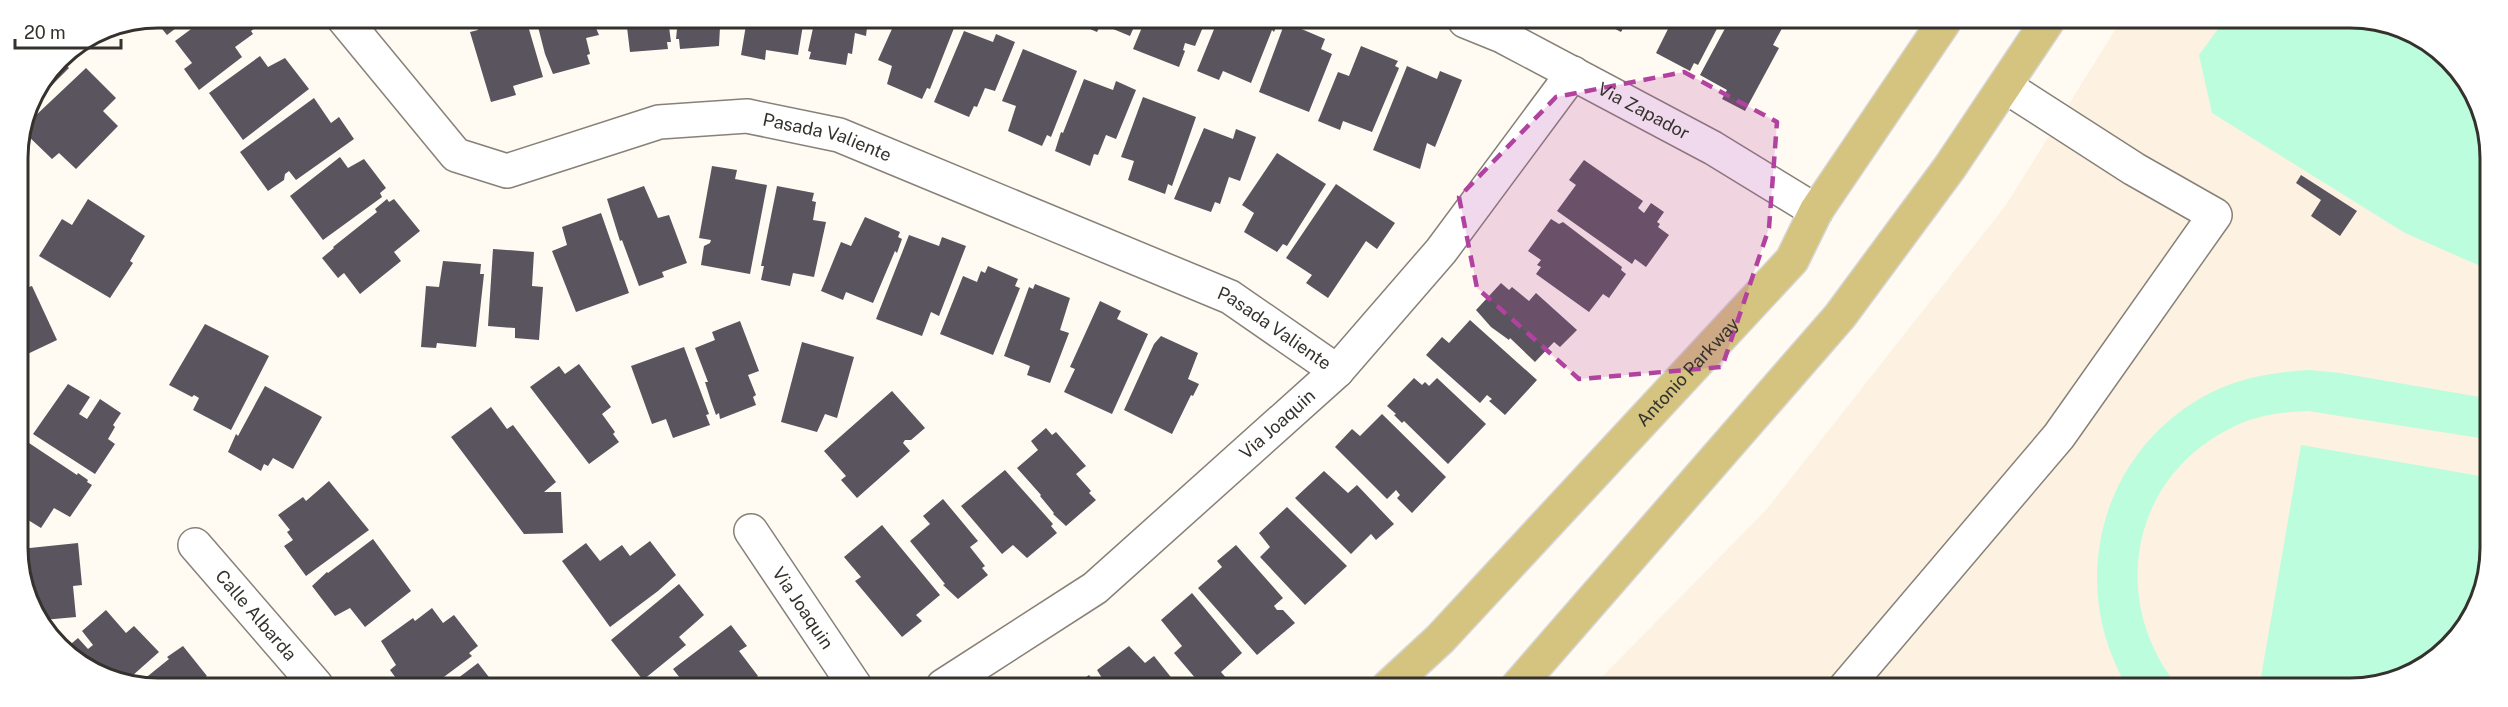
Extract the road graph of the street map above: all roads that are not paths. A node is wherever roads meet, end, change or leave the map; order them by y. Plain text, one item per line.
1 (351, 28) edge
2 (1482, 28) edge
3 (1940, 28) edge
4 (2043, 28) edge
5 (1573, 73) junction
6 (2005, 86) junction
7 (1816, 211) junction
8 (1337, 371) junction
9 (751, 531) dead end
10 (195, 545) dead end
11 (310, 678) edge
12 (850, 678) edge
13 (955, 678) edge
14 (1398, 678) edge
15 (1524, 678) edge
16 (1853, 678) edge

1 - 8 street, Pasada Valiente
2 - 5 street, Via Zapador
3 - 7 main road, Antonio Parkway
4 - 6 main road
5 - 7 street, Via Zapador
5 - 8 street, Via Joaquin
6 - 15 main road
6 - 16 street
7 - 14 main road, Antonio Parkway
8 - 13 street, Via Joaquin
9 - 12 street, Via Joaquin
10 - 11 street, Calle Albarda

